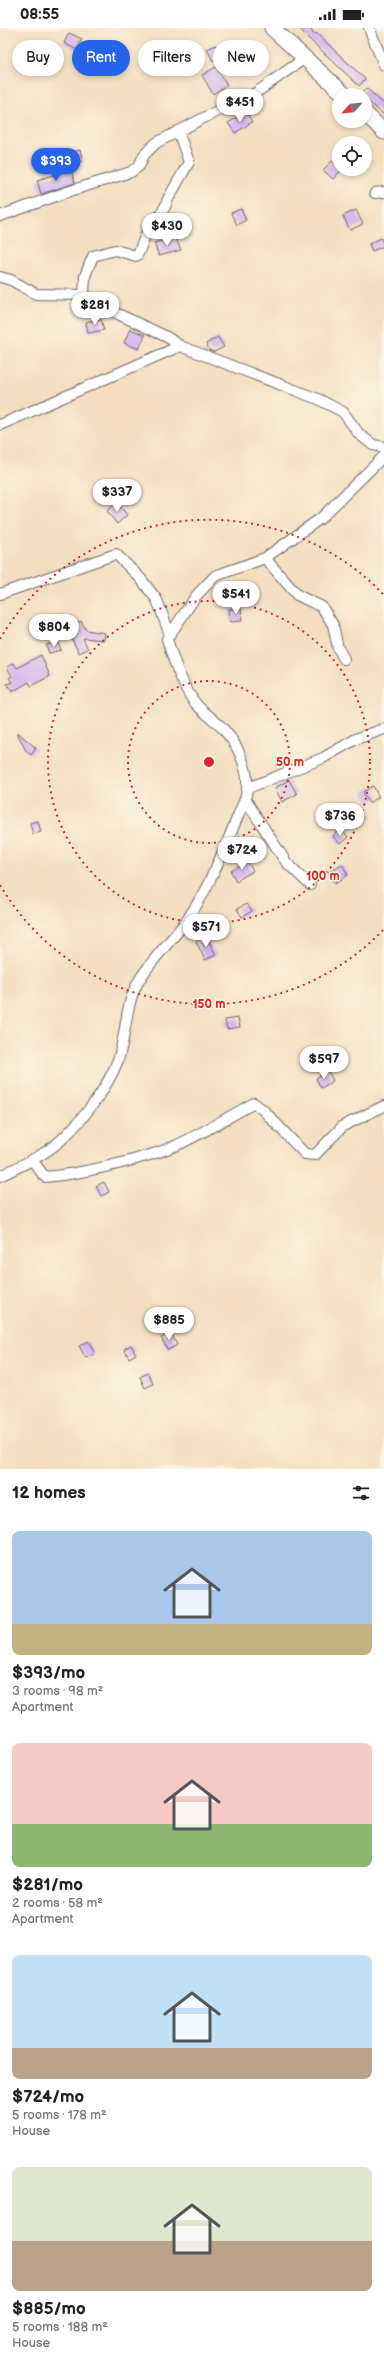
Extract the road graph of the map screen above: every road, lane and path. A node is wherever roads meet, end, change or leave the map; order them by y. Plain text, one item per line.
1 (272, 28) edge
2 (368, 28) edge
3 (283, 33) edge
4 (305, 58) junction
5 (384, 65) edge
6 (337, 88) edge
7 (372, 120) edge
8 (178, 131) junction
9 (384, 132) edge
10 (0, 216) edge
11 (0, 277) edge
12 (84, 295) junction
13 (180, 346) junction
14 (0, 425) edge
15 (384, 447) edge
16 (384, 456) edge
17 (265, 558) junction
18 (0, 594) edge
19 (170, 635) junction
20 (344, 659) dead end
21 (384, 729) edge
22 (248, 788) junction
23 (245, 799) junction
24 (310, 885) dead end
25 (384, 1106) edge
26 (32, 1160) junction
27 (0, 1176) edge

1 - 3 main road
2 - 5 street
3 - 4 main road
4 - 6 main road
4 - 8 street
7 - 9 main road
8 - 10 street
8 - 12 street
11 - 12 street
12 - 13 street
13 - 14 street
13 - 15 street
16 - 17 street
17 - 19 street
17 - 20 street
18 - 19 street
19 - 22 street
21 - 22 street
22 - 23 street
23 - 24 street
23 - 26 street
25 - 26 street
26 - 27 street

